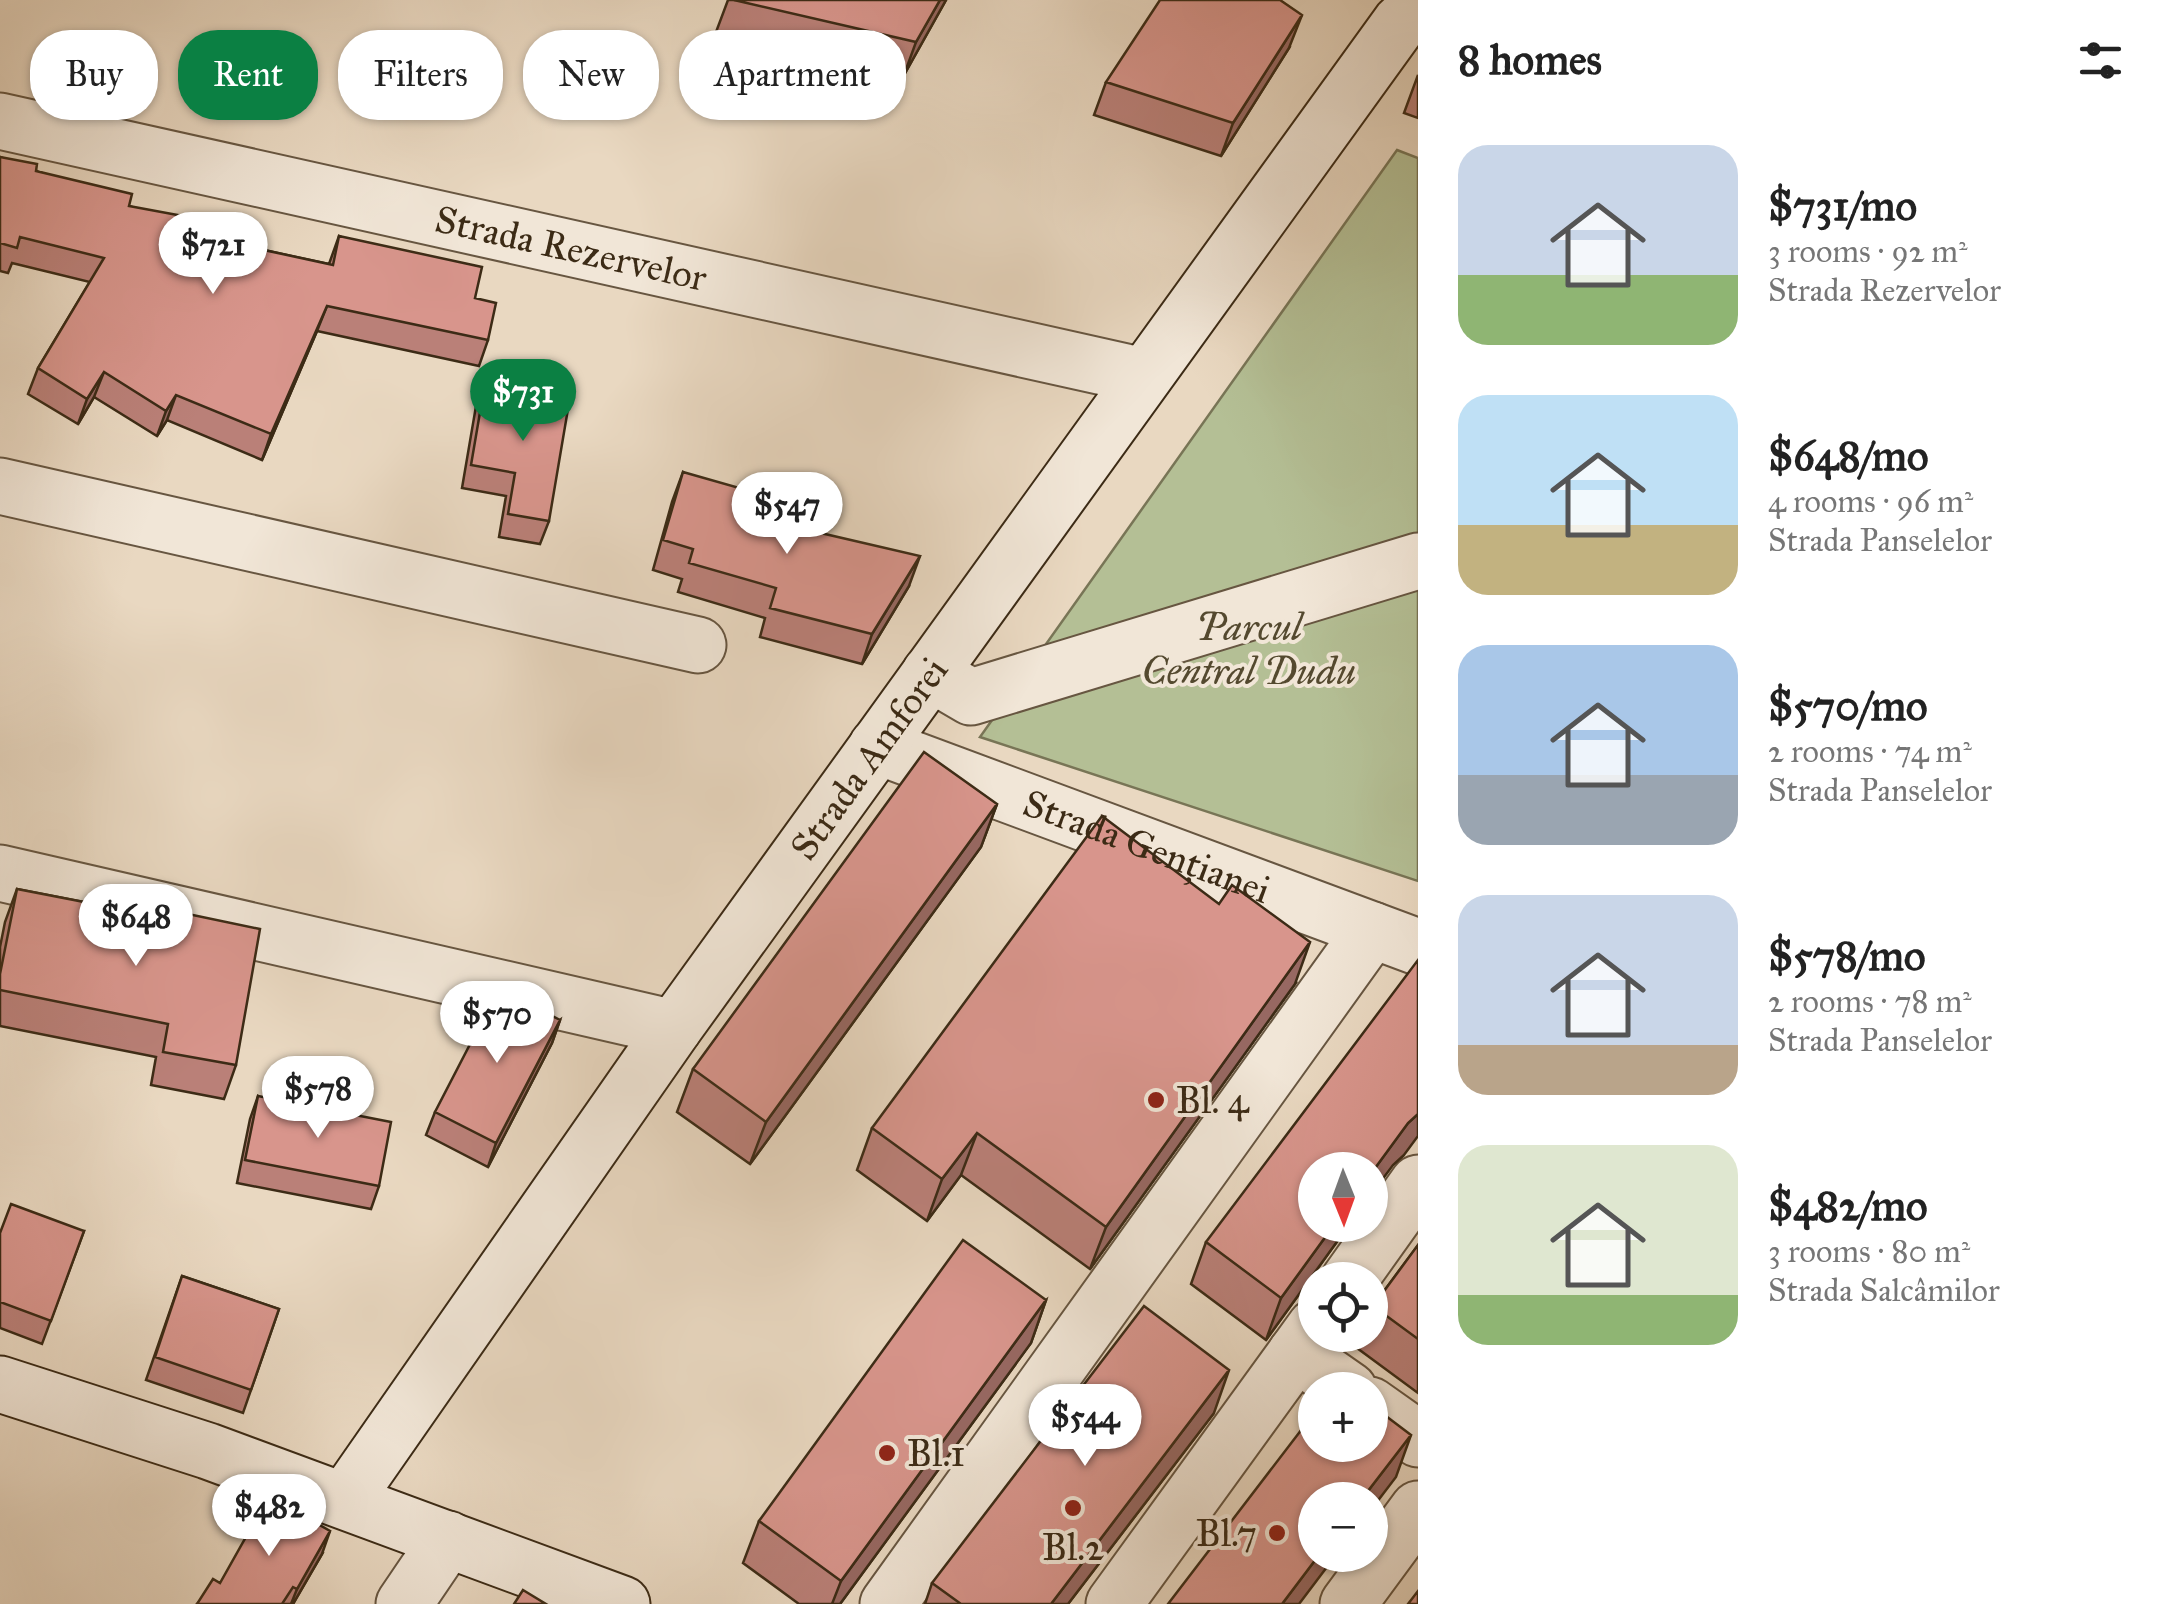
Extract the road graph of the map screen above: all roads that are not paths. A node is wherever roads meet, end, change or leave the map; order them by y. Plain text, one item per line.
1 (1406, 10) edge
2 (0, 121) edge
3 (1144, 376) junction
4 (0, 486) edge
5 (1418, 561) edge
6 (698, 644) dead end
7 (930, 673) junction
8 (877, 746) junction
9 (0, 873) edge
10 (1395, 939) edge
11 (674, 1028) junction
12 (1418, 1184) edge
13 (1362, 1262) edge
14 (1115, 1289) junction
15 (1160, 1322) edge
16 (1298, 1351) edge
17 (1316, 1352) edge
18 (1219, 1366) edge
19 (1333, 1372) edge
20 (0, 1384) edge
21 (1264, 1400) junction
22 (1388, 1417) edge
23 (1418, 1438) edge
24 (345, 1500) junction
25 (1418, 1508) edge
26 (448, 1539) junction
27 (404, 1604) edge
28 (622, 1604) edge
29 (888, 1604) edge
30 (1114, 1604) edge
31 (1348, 1604) edge

1 - 3 street, Strada Amforei
2 - 3 street, Strada Rezervelor
3 - 7 street, Strada Amforei
4 - 6 street
5 - 7 street
7 - 8 street, Strada Amforei
8 - 10 street, Strada Gențianei
8 - 11 street, Strada Amforei
9 - 11 street
10 - 14 street
11 - 24 street, Strada Amforei
12 - 13 street
14 - 15 street
14 - 29 street
16 - 21 street
17 - 19 street
18 - 21 street
20 - 24 street
21 - 30 street
22 - 23 street
24 - 26 street
25 - 31 street
26 - 27 street
26 - 28 street

